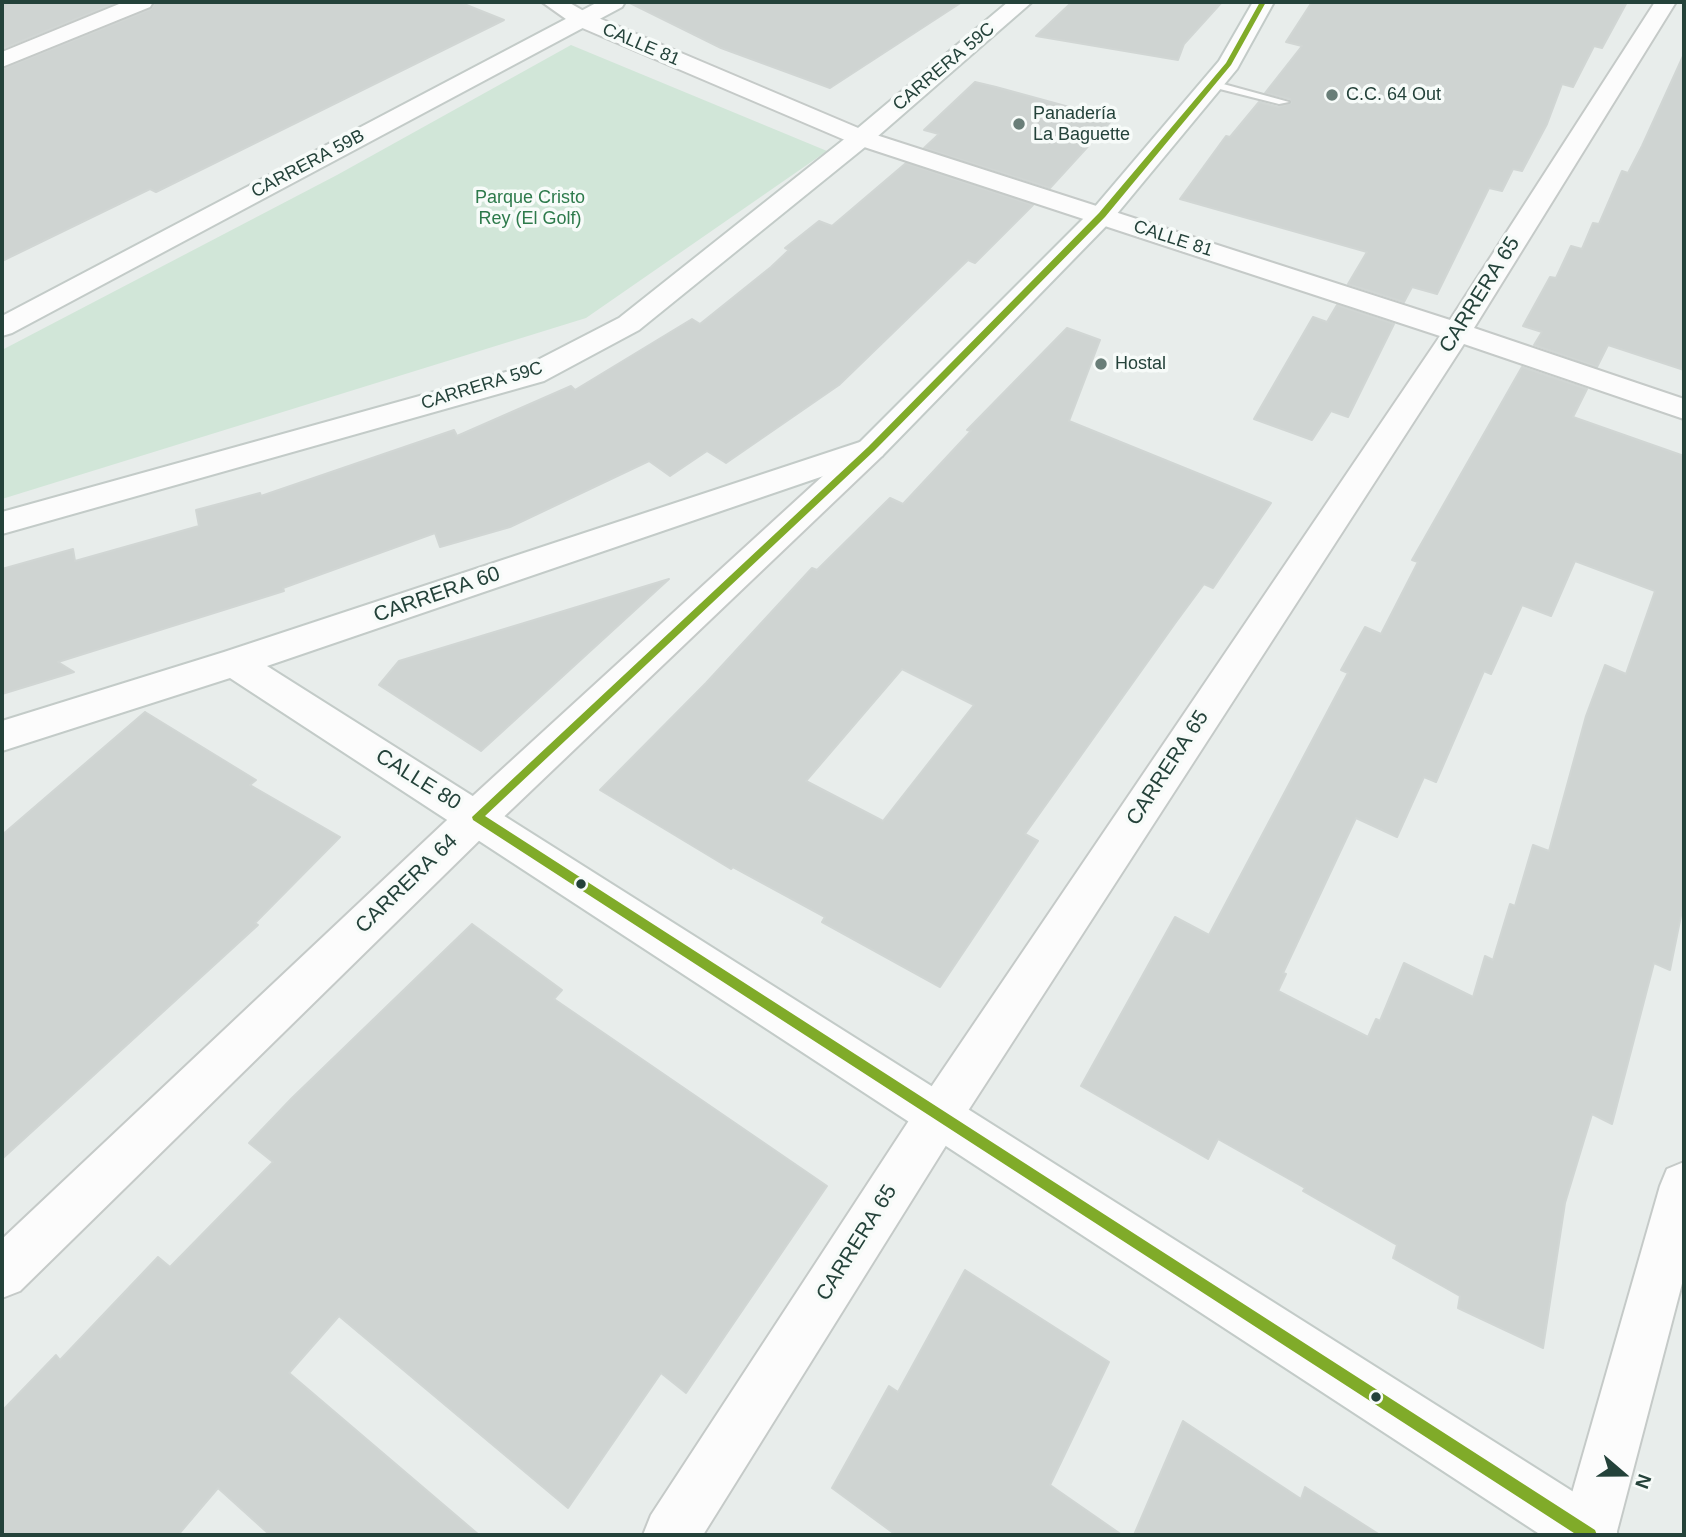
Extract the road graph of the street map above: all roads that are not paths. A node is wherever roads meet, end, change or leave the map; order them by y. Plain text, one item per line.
1 (142, 2) edge
2 (553, 2) edge
3 (614, 2) edge
4 (1021, 2) edge
5 (1263, 2) edge
6 (1665, 2) edge
7 (581, 19) junction
8 (2, 60) edge
9 (1212, 84) junction
10 (1283, 102) dead end
11 (860, 138) junction
12 (1102, 215) junction
13 (2, 327) edge
14 (1457, 332) junction
15 (1684, 409) edge
16 (871, 449) junction
17 (2, 523) edge
18 (233, 663) junction
19 (2, 736) edge
20 (477, 817) junction
21 (939, 1115) junction
22 (1684, 1186) edge
23 (2, 1273) edge
24 (671, 1535) edge
25 (1589, 1535) edge

1 - 8 street
2 - 7 street, CALLE 81
3 - 7 street, CARRERA 59B
4 - 11 street, CARRERA 59C
5 - 9 street, CARRERA 64
6 - 14 street, CARRERA 65
7 - 11 street, CALLE 81
7 - 13 street, CARRERA 59B
9 - 10 lane
9 - 12 street, CARRERA 64
11 - 12 street, CALLE 81
11 - 17 street, CARRERA 59C
12 - 14 street, CALLE 81
12 - 16 street, CARRERA 64
14 - 15 street, CALLE 81
14 - 21 street, CARRERA 65
16 - 18 street, CARRERA 60
16 - 20 street, CARRERA 64
18 - 19 street, CARRERA 60
18 - 20 street, CALLE 80
20 - 21 street, CALLE 80
20 - 23 street, CARRERA 64
21 - 24 street, CARRERA 65
21 - 25 street, CALLE 80
22 - 25 street

